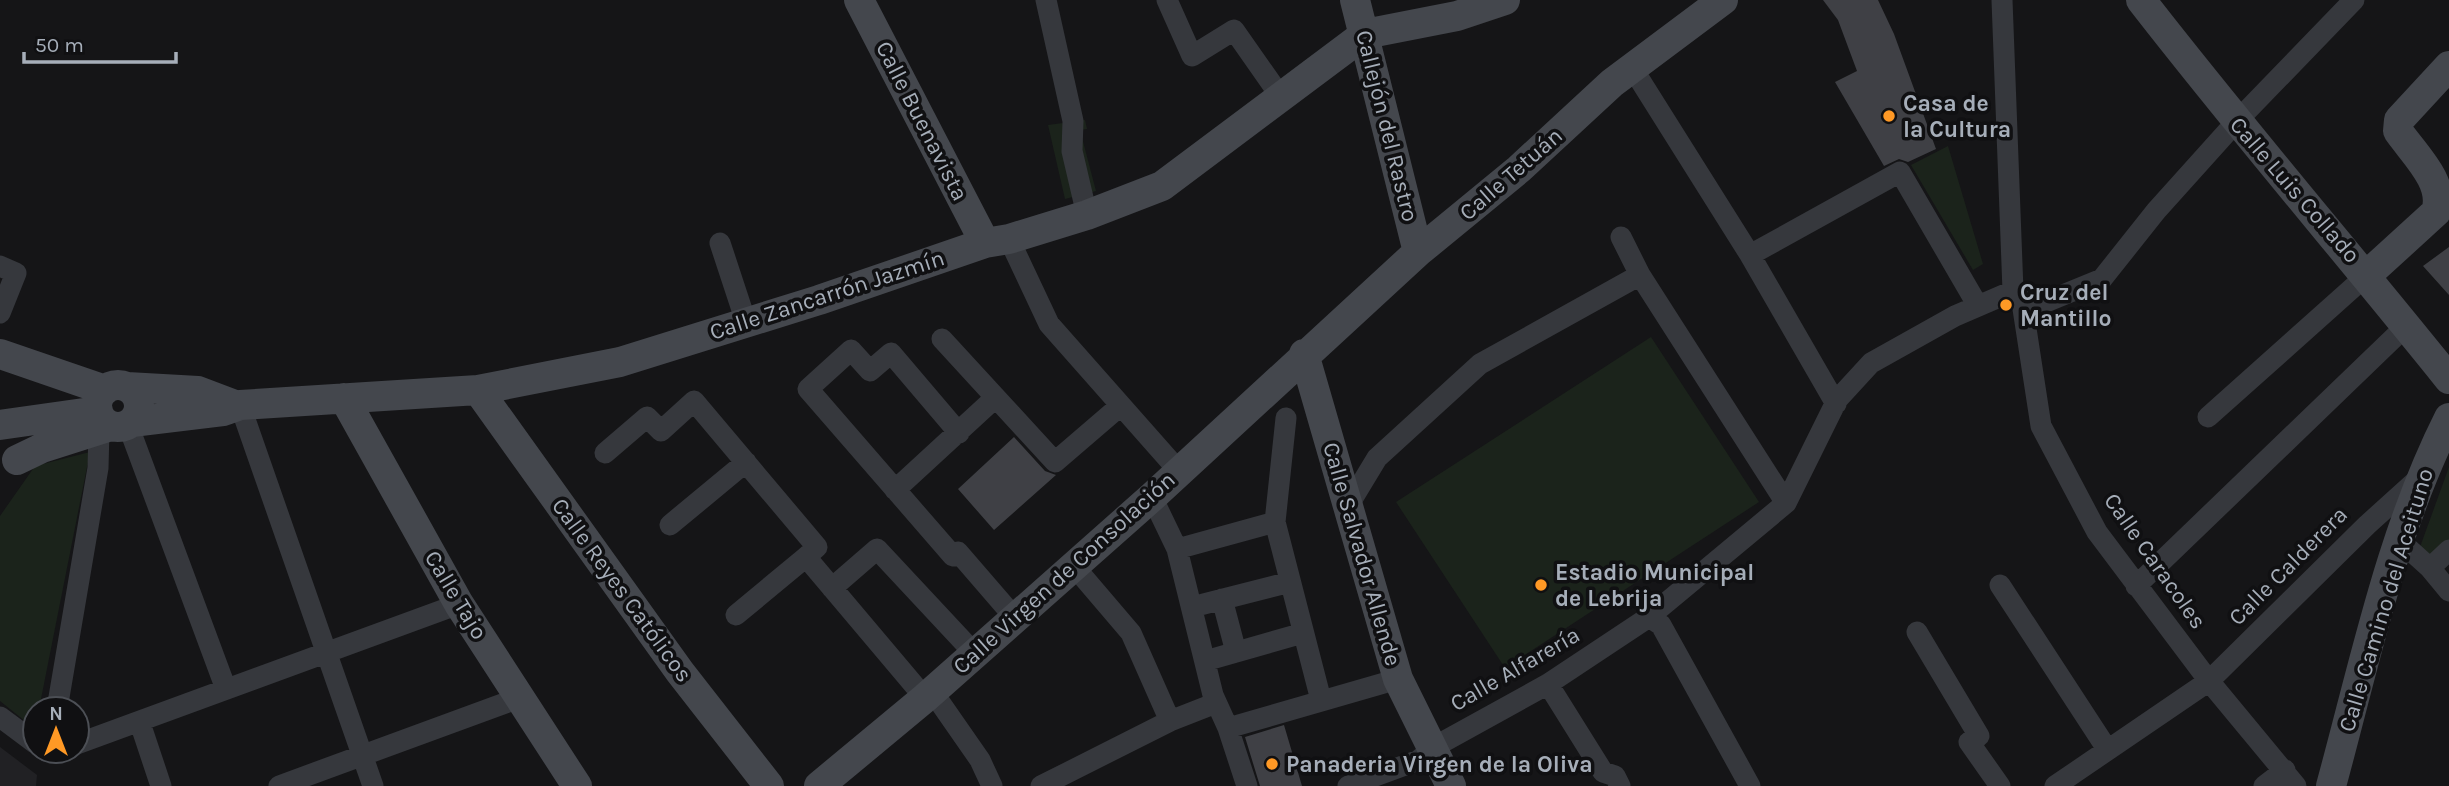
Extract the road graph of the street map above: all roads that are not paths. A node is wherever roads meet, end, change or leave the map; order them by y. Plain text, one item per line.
1 (859, 0) edge
2 (1046, 0) edge
3 (1167, 0) edge
4 (1355, 0) edge
5 (1505, 0) edge
6 (1723, 0) edge
7 (2001, 0) edge
8 (2141, 0) edge
9 (2354, 0) edge
10 (1365, 34) junction
11 (2449, 66) edge
12 (1633, 69) junction
13 (1281, 97) junction
14 (2236, 122) junction
15 (1087, 215) junction
16 (1621, 237) dead end
17 (720, 243) dead end
18 (1003, 245) junction
19 (1418, 252) junction
20 (1750, 256) junction
21 (0, 266) edge
22 (1640, 275) junction
23 (2367, 275) junction
24 (2017, 293) junction
25 (1978, 306) junction
26 (0, 313) edge
27 (747, 322) junction
28 (2406, 326) junction
29 (942, 339) dead end
30 (0, 354) edge
31 (1304, 354) junction
32 (2449, 379) edge
33 (478, 390) junction
34 (344, 398) junction
35 (995, 398) junction
36 (1836, 404) junction
37 (237, 405) junction
38 (1119, 407) junction
39 (114, 413) junction
40 (2208, 417) dead end
41 (1286, 418) dead end
42 (2447, 426) edge
43 (0, 427) edge
44 (959, 433) junction
45 (606, 453) dead end
46 (746, 462) junction
47 (9, 470) edge
48 (1178, 470) junction
49 (2419, 478) junction
50 (895, 490) junction
51 (1152, 497) junction
52 (1786, 503) junction
53 (1348, 506) junction
54 (1275, 522) junction
55 (670, 525) dead end
56 (2400, 541) junction
57 (1177, 549) junction
58 (2449, 550) edge
59 (811, 552) junction
60 (1073, 565) junction
61 (2430, 568) junction
62 (1290, 582) junction
63 (2000, 585) dead end
64 (2136, 586) junction
65 (832, 588) junction
66 (2449, 591) edge
67 (1222, 599) junction
68 (459, 604) junction
69 (1192, 607) junction
70 (737, 615) dead end
71 (1649, 617) junction
72 (1015, 618) junction
73 (1917, 632) dead end
74 (1303, 633) junction
75 (326, 652) junction
76 (1236, 652) junction
77 (975, 654) junction
78 (1205, 661) junction
79 (1398, 679) junction
80 (2209, 681) junction
81 (1548, 684) junction
82 (226, 689) junction
83 (928, 694) junction
84 (59, 695) edge
85 (519, 698) junction
86 (1321, 700) junction
87 (1216, 703) junction
88 (0, 717) edge
89 (1170, 721) junction
90 (139, 723) junction
91 (1228, 728) junction
92 (21, 732) edge
93 (91, 739) edge
94 (1434, 747) junction
95 (2107, 748) junction
96 (363, 755) junction
97 (2290, 778) edge
98 (161, 786) edge
99 (279, 786) edge
100 (373, 786) edge
101 (577, 786) edge
102 (769, 786) edge
103 (819, 786) edge
104 (992, 786) edge
105 (1041, 786) edge
106 (1247, 786) edge
107 (1348, 786) edge
108 (1451, 786) edge
109 (1620, 786) edge
110 (1750, 786) edge
111 (2000, 786) edge
112 (2055, 786) edge
113 (2264, 786) edge
114 (2331, 786) edge

1 - 18 street, Calle Buenavista
2 - 15 street
3 - 13 street
4 - 10 street, Callejón del Rastro
5 - 10 street
6 - 12 street, Calle Tetuán
7 - 24 street, Calle Caracoles
8 - 14 street, Calle Luis Collado
9 - 14 street
10 - 13 street, Calle Zancarrón Jazmín
10 - 19 street, Callejón del Rastro
11 - 23 street
12 - 19 street, Calle Tetuán
12 - 20 street
13 - 15 street, Calle Zancarrón Jazmín
14 - 23 street, Calle Luis Collado
14 - 24 street
15 - 18 street, Calle Zancarrón Jazmín
16 - 22 street
17 - 27 street
18 - 27 street, Calle Zancarrón Jazmín
18 - 38 street
19 - 31 street, Calle Tetuán
20 - 25 street
20 - 36 street
21 - 26 street
22 - 52 street
22 - 53 street
23 - 28 street, Calle Luis Collado
23 - 40 street
24 - 25 street
24 - 64 street, Calle Caracoles
25 - 36 street
27 - 33 street, Calle Zancarrón Jazmín
28 - 32 street, Calle Luis Collado
28 - 64 street
29 - 35 street
30 - 39 street
31 - 48 street, Calle Virgen de Consolación
31 - 53 street, Calle Salvador Allende
33 - 34 street, Calle Zancarrón Jazmín
33 - 102 street, Calle Reyes Católicos
34 - 37 street, Calle Zancarrón Jazmín
34 - 68 street, Calle Tajo
35 - 38 street
35 - 44 street
36 - 52 street
37 - 39 street, Calle Zancarrón Jazmín
37 - 75 street
38 - 48 street
39 - 43 street
39 - 47 street
39 - 82 street
39 - 84 street
41 - 54 street
42 - 49 street, Calle Camino del Aceituno
43 - 47 street
44 - 50 street
44 - 50 street
45 - 46 street
46 - 55 street
46 - 59 street
48 - 51 street, Calle Virgen de Consolación
49 - 56 street, Calle Camino del Aceituno
49 - 80 street, Calle Calderera
50 - 72 street
51 - 57 street
51 - 60 street, Calle Virgen de Consolación
52 - 71 street, Calle Alfarería
53 - 79 street, Calle Salvador Allende
54 - 57 street
54 - 62 street
56 - 61 street
56 - 114 street, Calle Camino del Aceituno
57 - 69 street
58 - 61 street
59 - 65 street
59 - 70 street
60 - 72 street, Calle Virgen de Consolación
60 - 89 street
61 - 66 street
62 - 67 street
62 - 74 street
63 - 95 street
64 - 80 street, Calle Caracoles
65 - 77 street
65 - 83 street
67 - 69 street
67 - 76 street
68 - 75 street
68 - 85 street, Calle Tajo
69 - 78 street
71 - 81 street, Calle Alfarería
71 - 110 street
72 - 77 street, Calle Virgen de Consolación
73 - 111 street
74 - 76 street
74 - 86 street
75 - 82 street
75 - 96 street
76 - 78 street
77 - 83 street, Calle Virgen de Consolación
78 - 87 street
79 - 86 street
79 - 94 street, Calle Salvador Allende
80 - 95 street, Calle Calderera
80 - 97 street, Calle Caracoles
81 - 94 street, Calle Alfarería
81 - 109 street
82 - 90 street
83 - 103 street, Calle Virgen de Consolación
83 - 104 street
85 - 96 street
85 - 101 street, Calle Tajo
86 - 91 street
87 - 89 street
87 - 91 street
88 - 92 street
89 - 105 street
90 - 93 street
90 - 98 street
91 - 106 street
94 - 107 street, Calle Alfarería
94 - 108 street, Calle Salvador Allende
95 - 112 street, Calle Calderera
96 - 99 street
96 - 100 street
97 - 113 street

